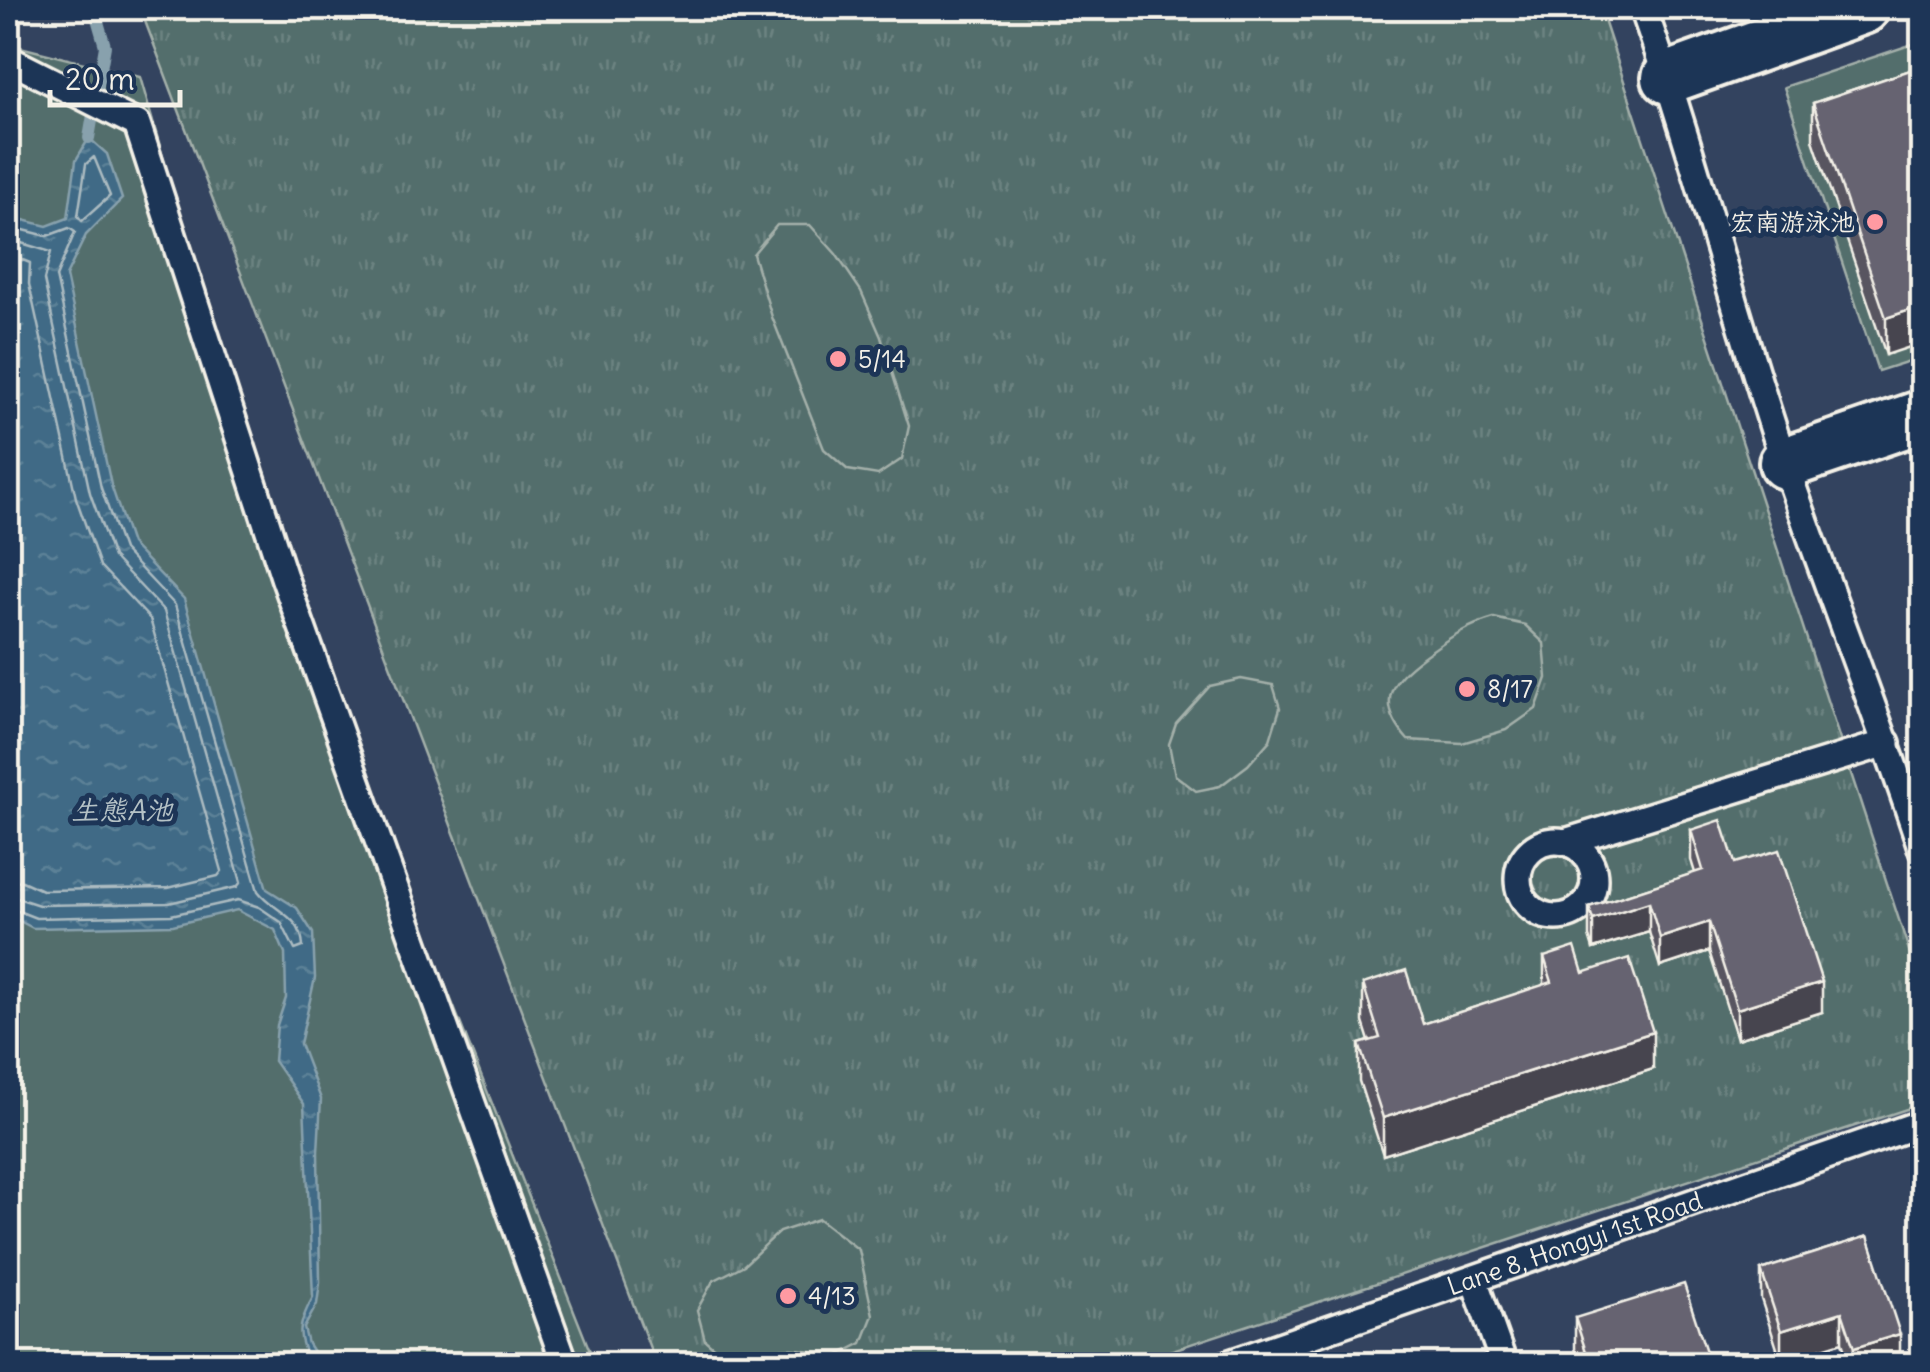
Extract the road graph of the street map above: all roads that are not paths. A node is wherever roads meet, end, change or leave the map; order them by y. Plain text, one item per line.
1 (1643, 8) edge
2 (1862, 8) edge
3 (8, 59) edge
4 (1668, 78) junction
5 (1922, 416) edge
6 (1785, 462) junction
7 (1887, 742) junction
8 (1565, 842) dead end
9 (1922, 850) edge
10 (1922, 1124) edge
11 (1474, 1280) junction
12 (565, 1364) edge
13 (1227, 1364) edge
14 (1504, 1364) edge

1 - 4 lane
2 - 4 street
3 - 12 lane
4 - 6 lane
5 - 6 street
6 - 7 lane
7 - 8 lane
7 - 9 lane
10 - 11 lane, Lane 8, Hongyi 1st Road
11 - 13 lane, Lane 8, Hongyi 1st Road
11 - 14 lane

